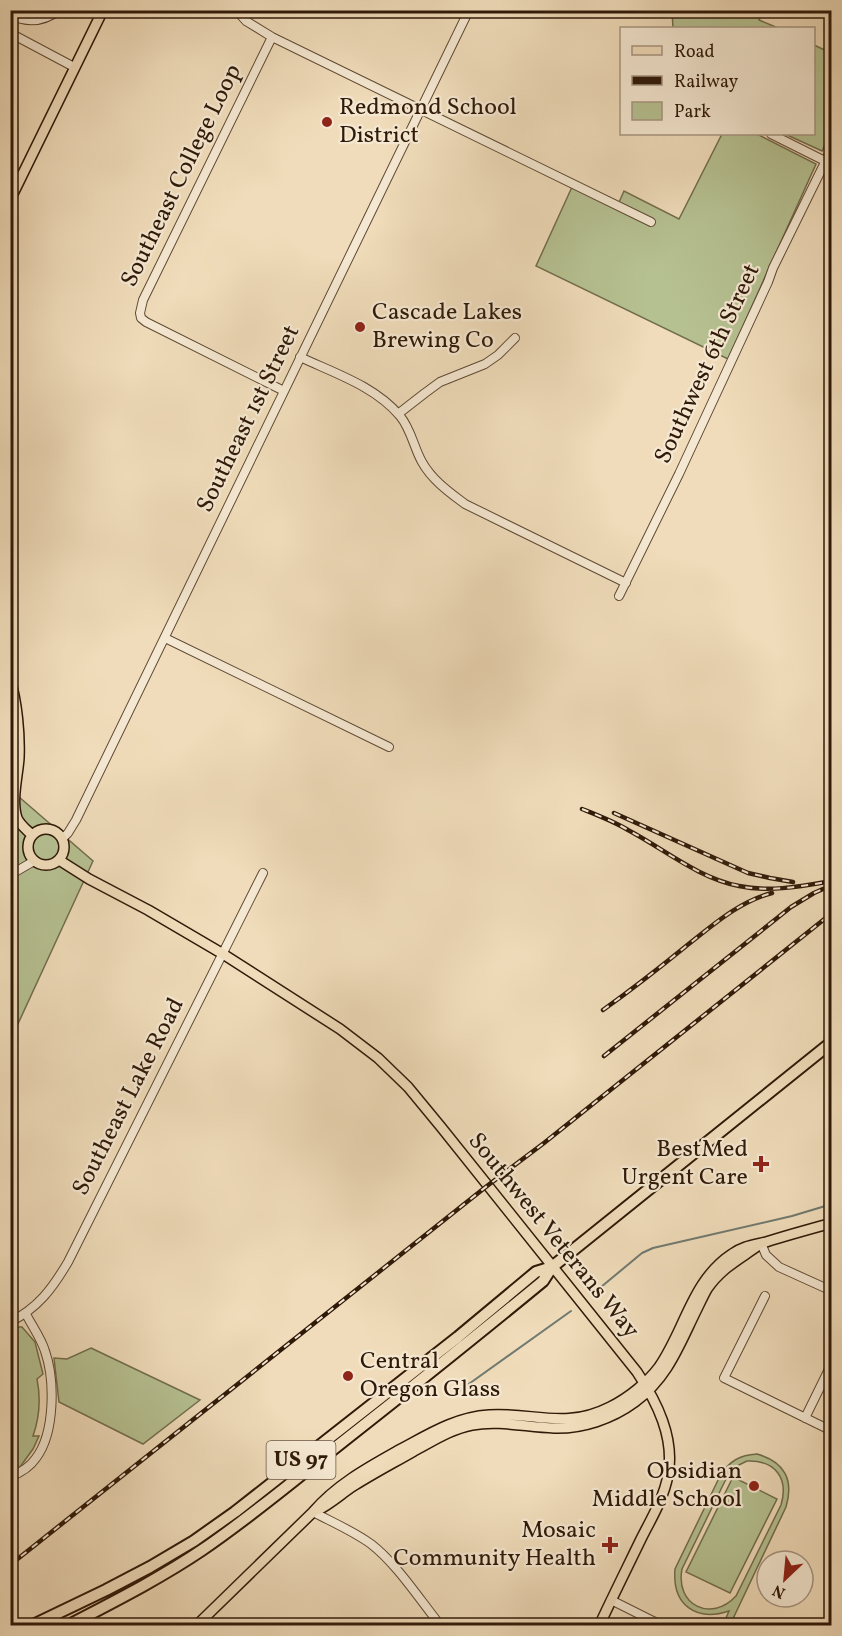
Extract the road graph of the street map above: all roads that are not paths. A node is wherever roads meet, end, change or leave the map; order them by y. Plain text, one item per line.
1 (59, 10) edge
2 (103, 10) edge
3 (236, 10) edge
4 (465, 12) edge
5 (10, 15) edge
6 (10, 33) edge
7 (272, 37) junction
8 (74, 68) junction
9 (421, 108) junction
10 (773, 135) edge
11 (831, 148) edge
12 (825, 160) junction
13 (10, 200) edge
14 (651, 222) dead end
15 (515, 338) dead end
16 (300, 357) junction
17 (284, 391) junction
18 (398, 414) junction
19 (626, 583) junction
20 (619, 596) dead end
21 (165, 638) junction
22 (10, 679) edge
23 (389, 747) dead end
24 (33, 835) junction
25 (62, 838) junction
26 (59, 860) junction
27 (33, 861) junction
28 (263, 873) dead end
29 (10, 875) edge
30 (223, 954) junction
31 (831, 1042) edge
32 (831, 1223) edge
33 (761, 1243) junction
34 (552, 1267) junction
35 (831, 1291) edge
36 (765, 1296) dead end
37 (26, 1314) junction
38 (10, 1322) edge
39 (831, 1363) edge
40 (646, 1386) junction
41 (805, 1418) junction
42 (337, 1431) junction
43 (831, 1431) edge
44 (334, 1449) junction
45 (10, 1478) edge
46 (313, 1512) junction
47 (611, 1600) junction
48 (30, 1626) edge
49 (67, 1626) edge
50 (196, 1626) edge
51 (441, 1626) edge
52 (599, 1626) edge
53 (663, 1626) edge

1 - 5 street
2 - 8 main road
3 - 7 street
4 - 9 street, Southeast 1st Street
6 - 8 street
7 - 9 street
7 - 17 street, Southeast College Loop
8 - 13 main road
9 - 14 street
9 - 16 street, Southeast 1st Street
10 - 12 street
11 - 12 street, Southwest 6th Street
12 - 19 street, Southwest 6th Street
15 - 18 street
16 - 17 street, Southeast 1st Street
16 - 18 street
17 - 21 street, Southeast 1st Street
18 - 19 street
19 - 20 street, Southwest 6th Street
21 - 23 street
21 - 25 street, Southeast 1st Street
22 - 24 main road
24 - 25 main road
24 - 27 main road
25 - 26 main road
26 - 27 main road
26 - 30 main road, Southwest Veterans Way
27 - 29 street
28 - 30 street, Southeast Lake Road
30 - 34 main road, Southwest Veterans Way
30 - 37 street, Southeast Lake Road
31 - 34 highway, US 97
32 - 33 main road
33 - 35 street
33 - 40 main road
34 - 40 main road, Southwest Veterans Way
34 - 42 highway, US 97
34 - 44 highway, US 97
36 - 41 street
37 - 38 street, Southeast Lake Road
37 - 45 street
39 - 41 street
40 - 46 main road
40 - 47 main road, Southwest Veterans Way
41 - 43 street
42 - 44 highway
42 - 48 highway, US 97
44 - 49 highway, US 97
46 - 50 main road
46 - 51 street
47 - 52 main road, Southwest Veterans Way
47 - 53 street

